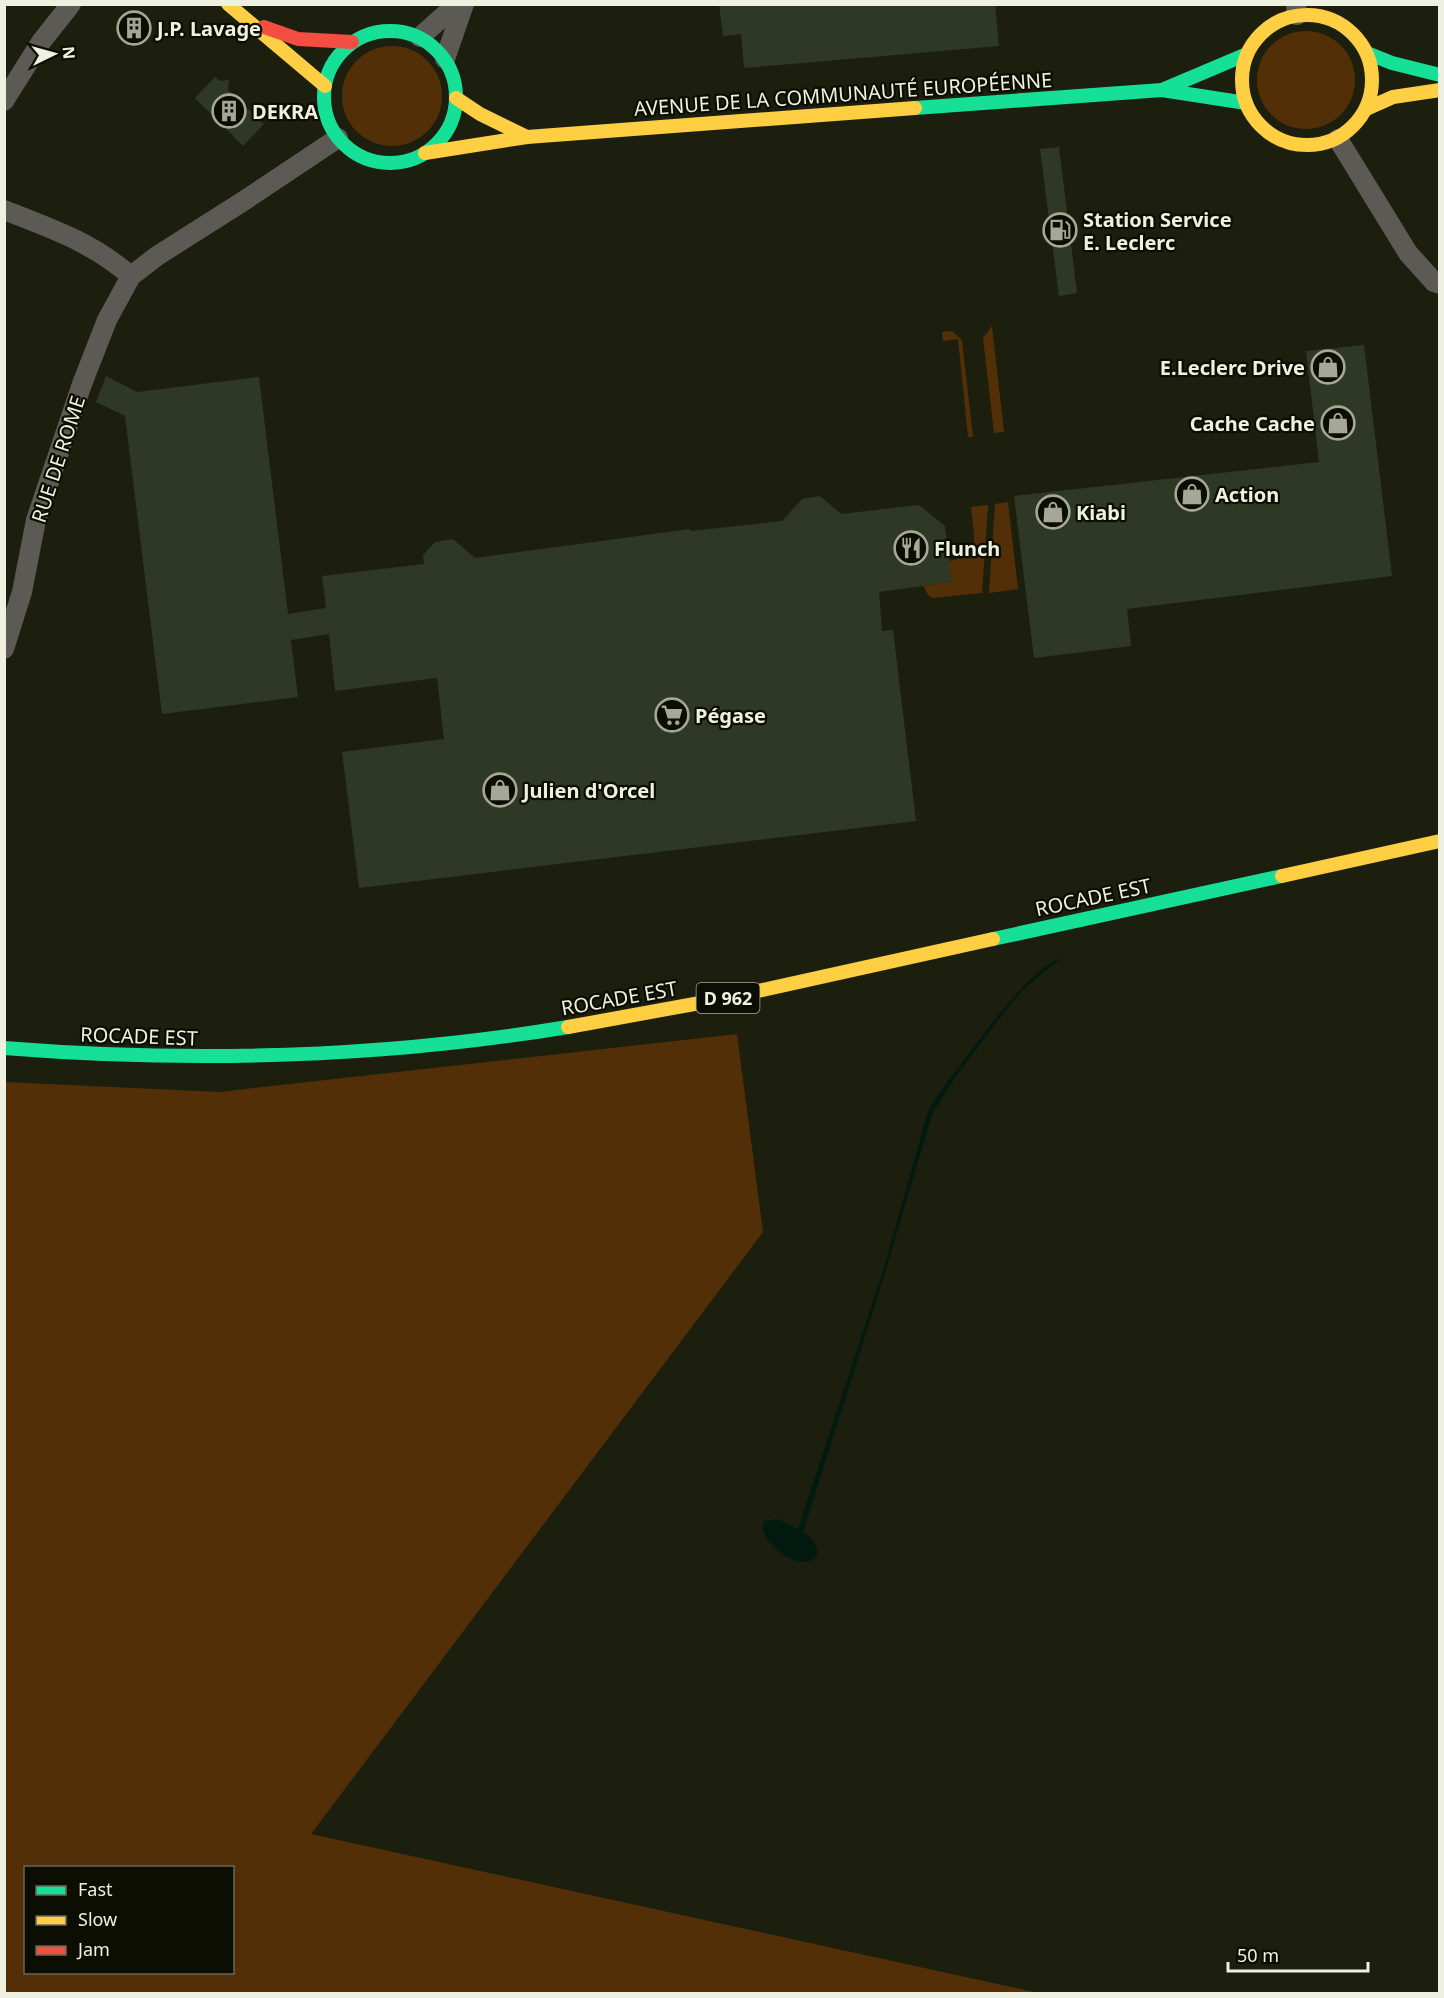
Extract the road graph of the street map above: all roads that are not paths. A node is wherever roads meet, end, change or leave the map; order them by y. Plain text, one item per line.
1 (71, 4) edge
2 (228, 4) edge
3 (457, 4) edge
4 (464, 4) edge
5 (1296, 10) edge
6 (248, 21) junction
7 (420, 37) junction
8 (352, 42) junction
9 (1367, 53) junction
10 (1247, 54) junction
11 (445, 59) junction
12 (1440, 75) edge
13 (325, 86) junction
14 (1162, 90) junction
15 (1440, 90) edge
16 (456, 98) junction
17 (4, 101) edge
18 (1246, 104) junction
19 (1366, 109) junction
20 (527, 137) junction
21 (338, 138) junction
22 (1338, 139) junction
23 (425, 153) junction
24 (4, 210) edge
25 (131, 276) junction
26 (1440, 284) edge
27 (4, 649) edge
28 (1440, 842) edge
29 (4, 1048) edge

1 - 17 street
2 - 6 street
3 - 7 street
4 - 11 street
5 - 9 street
5 - 10 street
6 - 8 street
6 - 13 street
7 - 8 street
7 - 11 street
8 - 13 street
9 - 12 street
9 - 19 street
10 - 14 street, AVENUE DE LA COMMUNAUTÉ EUROPÉENNE
10 - 18 street
11 - 16 street
13 - 21 street
14 - 18 street, AVENUE DE LA COMMUNAUTÉ EUROPÉENNE
14 - 20 street, AVENUE DE LA COMMUNAUTÉ EUROPÉENNE
15 - 19 street
16 - 20 street
16 - 23 street
18 - 22 street
19 - 22 street
20 - 23 street, AVENUE DE LA COMMUNAUTÉ EUROPÉENNE
21 - 23 street
21 - 25 street, RUE DE ROME
22 - 26 street
24 - 25 street
25 - 27 street, RUE DE ROME
28 - 29 street, ROCADE EST / D 962

